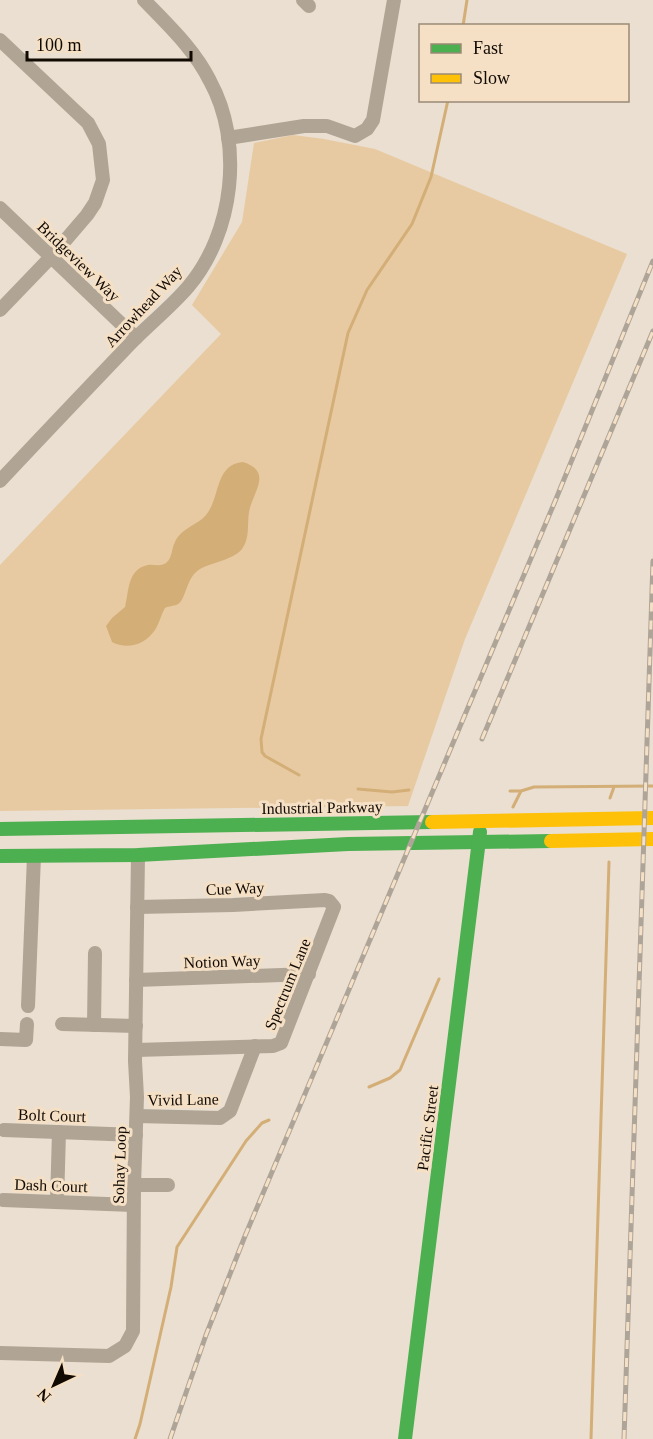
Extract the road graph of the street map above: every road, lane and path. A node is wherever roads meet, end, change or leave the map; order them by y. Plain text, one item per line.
1 (144, 0) edge
2 (394, 0) edge
3 (0, 40) edge
4 (228, 138) junction
5 (0, 208) edge
6 (51, 257) junction
7 (0, 310) edge
8 (136, 338) junction
9 (0, 481) edge
10 (649, 818) edge
11 (481, 821) junction
12 (0, 829) edge
13 (649, 839) edge
14 (479, 842) junction
15 (138, 855) junction
16 (0, 856) edge
17 (34, 856) junction
18 (332, 904) joint
19 (137, 907) junction
20 (95, 953) dead end
21 (309, 974) junction
22 (136, 980) junction
23 (28, 1006) dead end
24 (27, 1024) dead end
25 (62, 1024) dead end
26 (94, 1025) junction
27 (136, 1026) junction
28 (0, 1039) edge
29 (255, 1047) junction
30 (136, 1050) junction
31 (137, 1116) junction
32 (4, 1130) dead end
33 (59, 1132) junction
34 (136, 1135) junction
35 (134, 1185) junction
36 (168, 1185) dead end
37 (3, 1200) dead end
38 (57, 1202) junction
39 (133, 1205) junction
40 (0, 1353) edge
41 (405, 1439) edge

1 - 4 street, Arrowhead Way
2 - 4 street
3 - 6 street
4 - 8 street, Arrowhead Way
5 - 6 street, Bridgeview Way
6 - 7 street
6 - 8 street, Bridgeview Way
8 - 9 street, Arrowhead Way
10 - 11 main road, Industrial Parkway
11 - 12 main road, Industrial Parkway
11 - 14 main road, Pacific Street
13 - 14 main road
14 - 15 main road
14 - 41 main road, Pacific Street
15 - 17 main road
15 - 19 street, Sohay Loop
16 - 17 main road
17 - 23 street
18 - 19 street, Cue Way
18 - 21 street, Spectrum Lane
19 - 22 street, Sohay Loop
20 - 26 street
21 - 22 street, Notion Way
21 - 29 street, Spectrum Lane
22 - 27 street, Sohay Loop
24 - 28 street
25 - 26 street
26 - 27 street
27 - 30 street, Sohay Loop
29 - 30 street, Spectrum Lane
29 - 31 street, Vivid Lane
30 - 31 street, Sohay Loop
31 - 34 street, Sohay Loop
32 - 33 street, Bolt Court
33 - 34 street, Bolt Court
33 - 38 street
34 - 35 street, Sohay Loop
35 - 36 street
35 - 39 street, Sohay Loop
37 - 38 street, Dash Court
38 - 39 street, Dash Court
39 - 40 street, Sohay Loop

